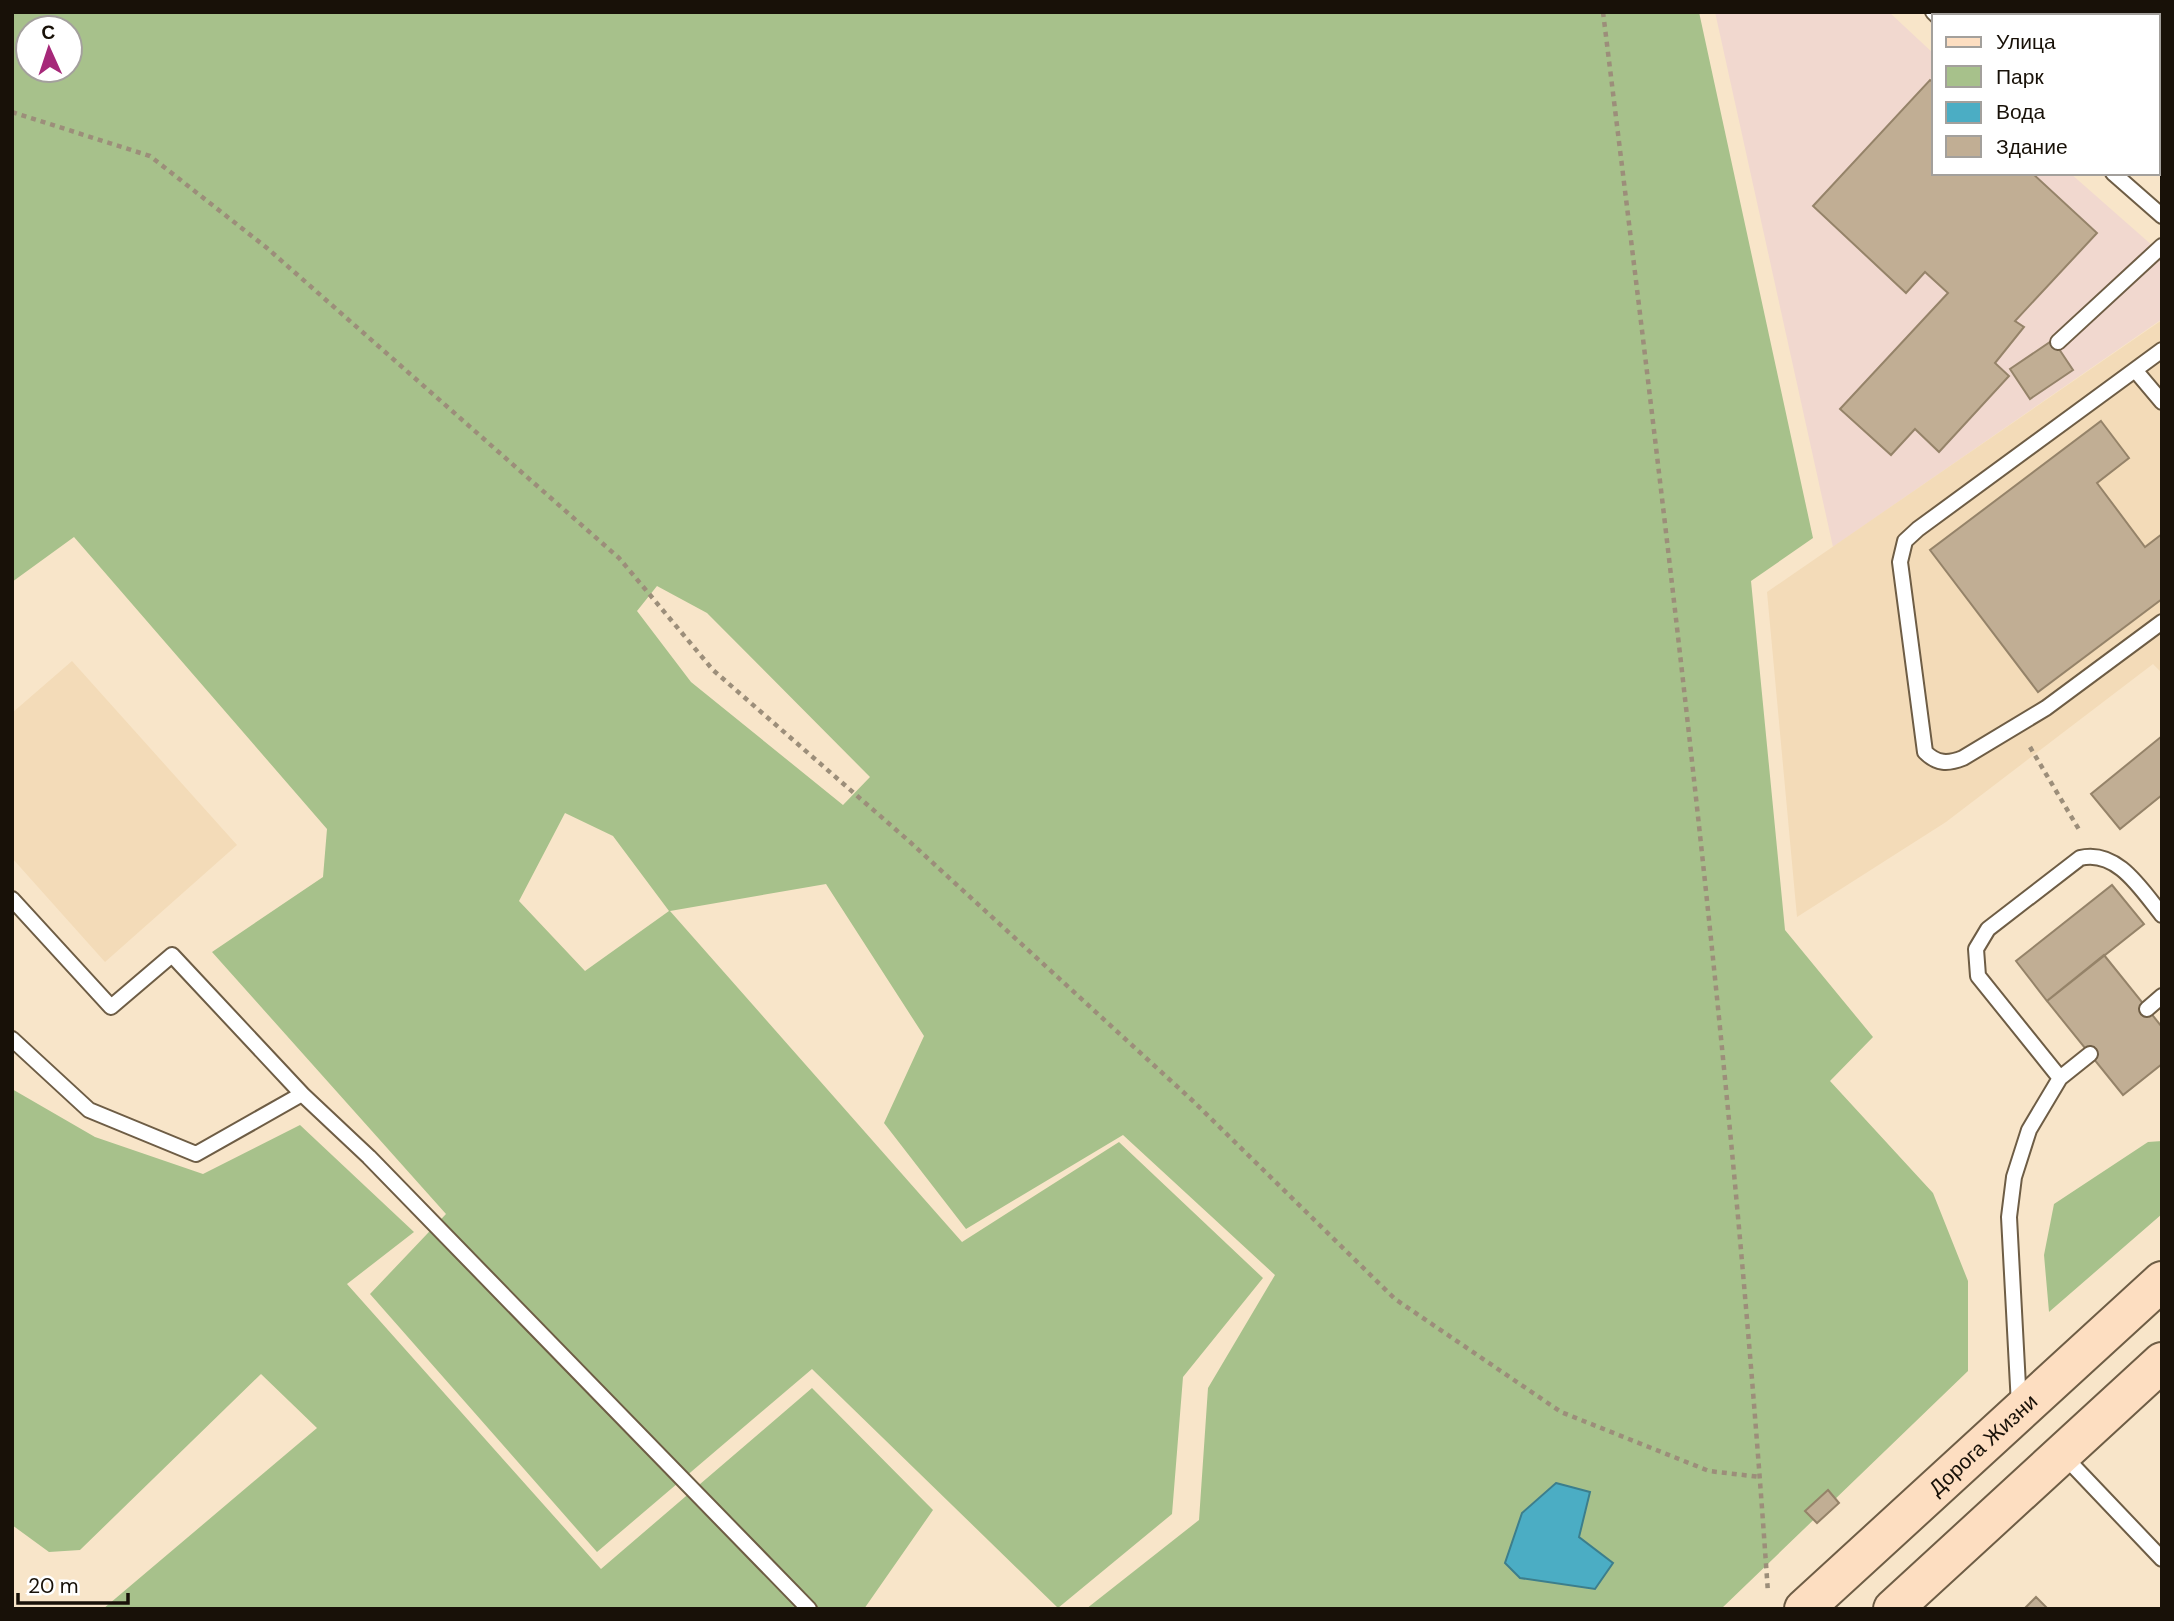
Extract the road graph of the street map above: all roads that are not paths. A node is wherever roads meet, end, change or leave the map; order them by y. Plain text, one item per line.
1 (2115, 175) edge
2 (2162, 216) edge
3 (2162, 246) edge
4 (2057, 342) dead end
5 (2162, 350) edge
6 (2135, 370) junction
7 (2162, 402) edge
8 (2162, 622) edge
9 (12, 900) edge
10 (2162, 915) edge
11 (2162, 996) edge
12 (2147, 1009) dead end
13 (12, 1039) edge
14 (2090, 1054) dead end
15 (2060, 1077) junction
16 (302, 1094) junction
17 (2162, 1282) edge
18 (2162, 1362) edge
19 (2019, 1414) junction
20 (2063, 1454) junction
21 (2162, 1559) edge
22 (809, 1609) edge
23 (1804, 1609) edge
24 (1893, 1609) edge

1 - 2 lane
3 - 4 lane
5 - 6 lane
6 - 7 lane
6 - 8 lane
9 - 16 lane
10 - 15 lane
11 - 12 lane
13 - 16 lane
14 - 15 lane
15 - 19 lane
16 - 22 lane
17 - 19 main road, Дорога Жизни
18 - 20 main road
19 - 23 main road, Дорога Жизни
20 - 21 lane
20 - 24 main road

